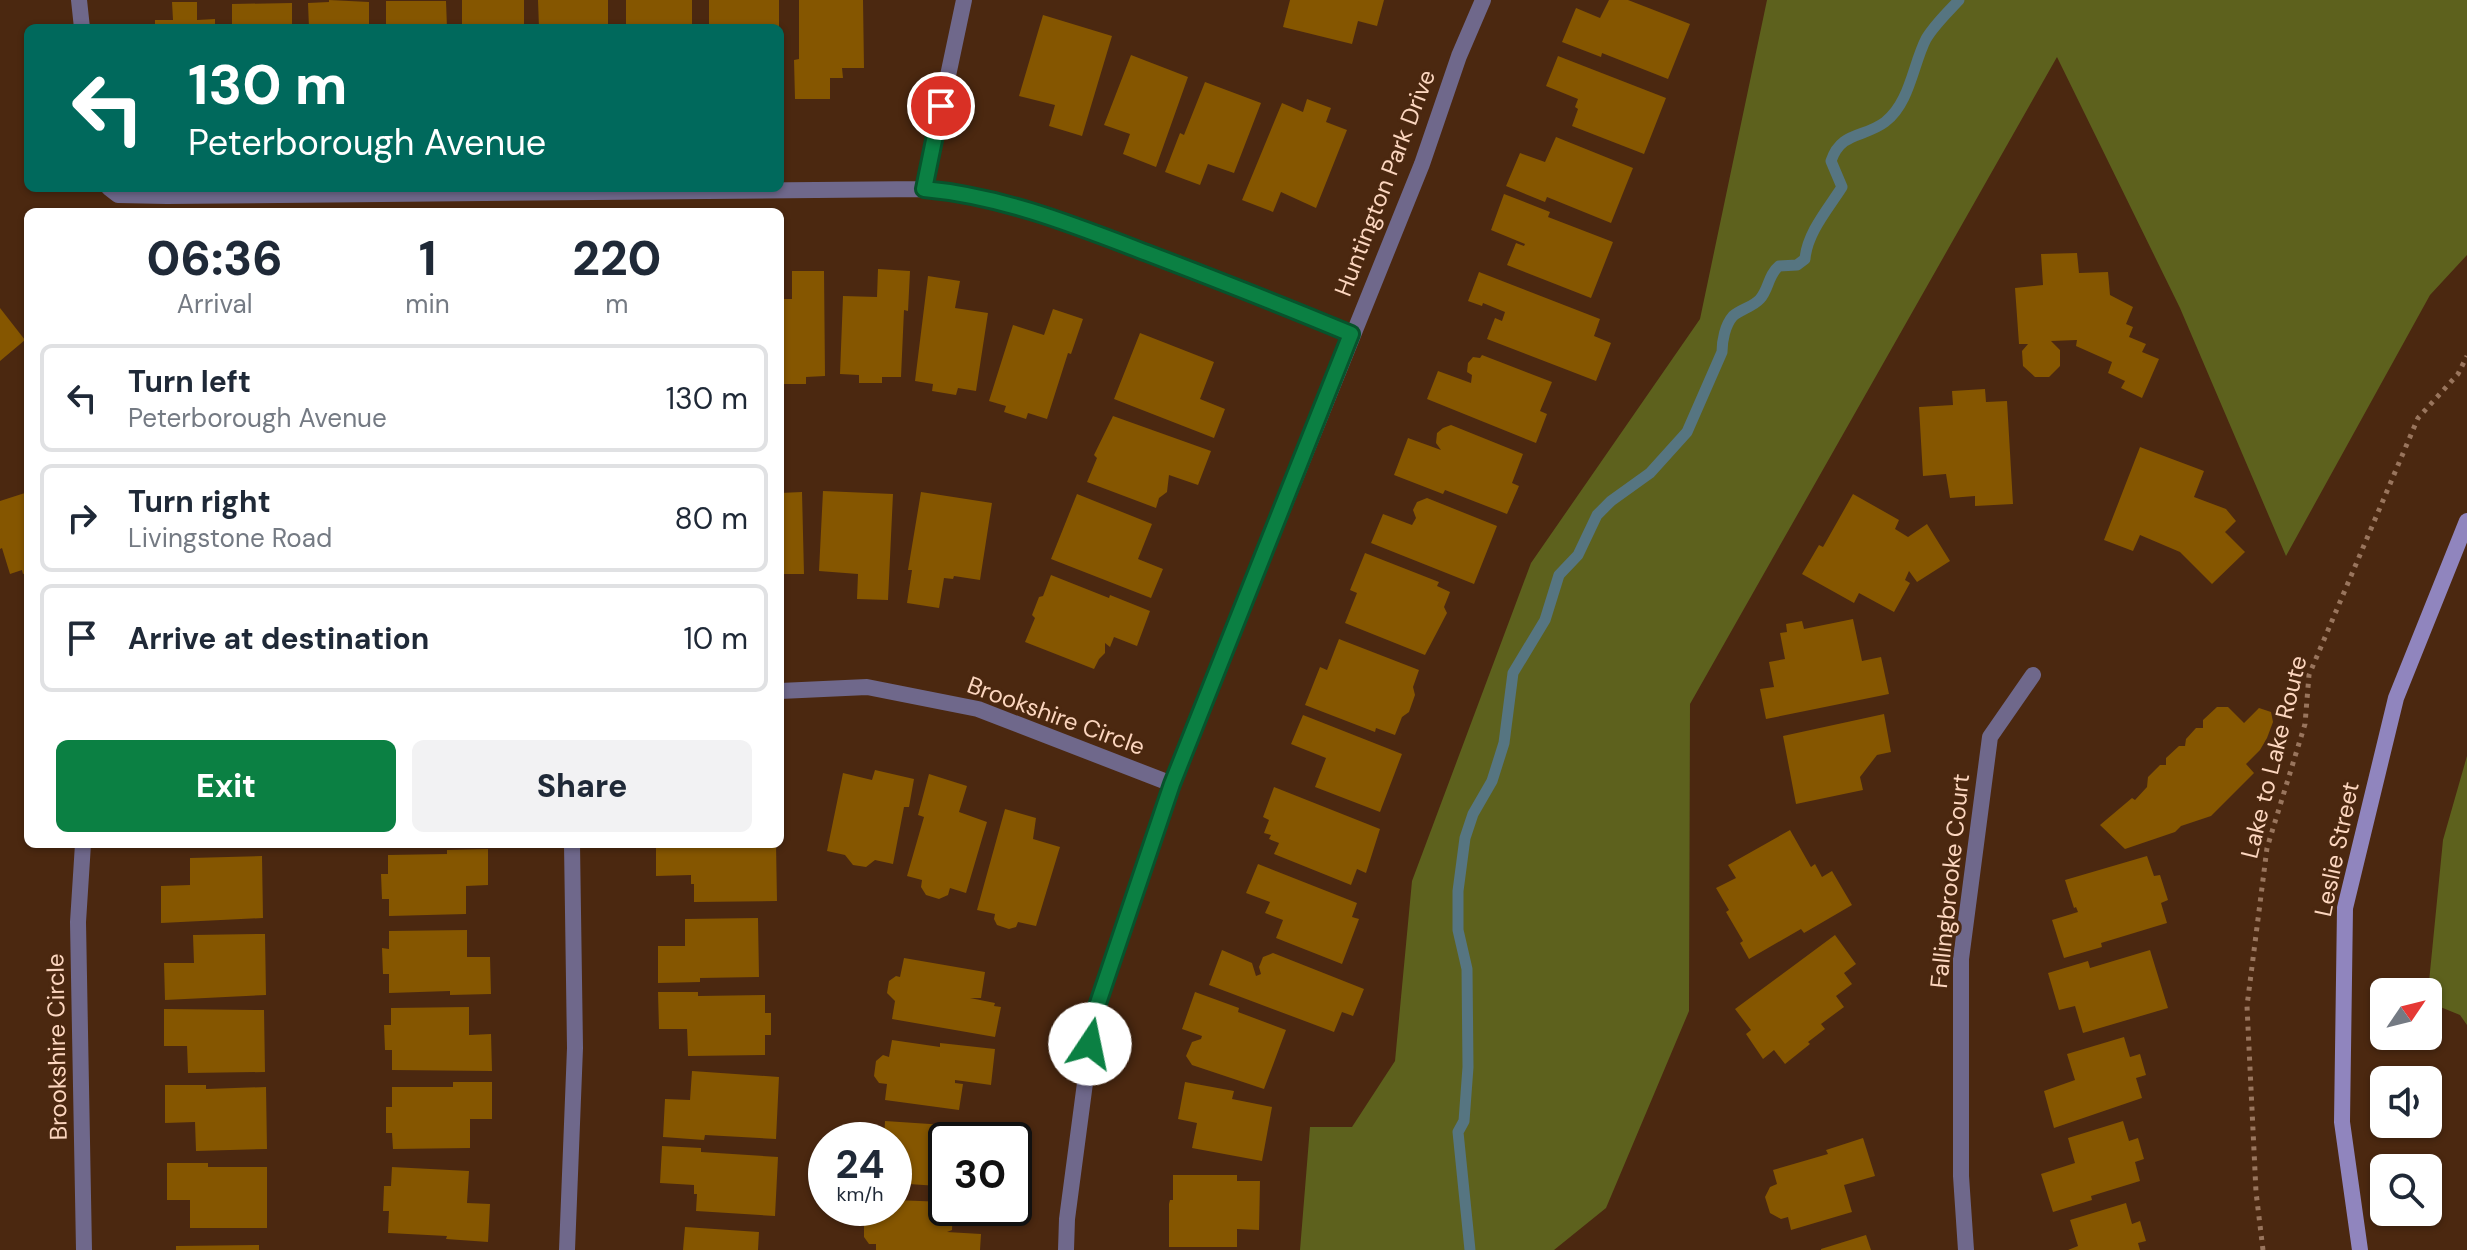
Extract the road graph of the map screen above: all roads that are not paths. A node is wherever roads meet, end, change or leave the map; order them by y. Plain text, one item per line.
1 (79, 0) edge
2 (964, 0) edge
3 (1483, 0) edge
4 (82, 24) edge
5 (924, 189) junction
6 (784, 190) edge
7 (114, 192) edge
8 (600, 192) edge
9 (1351, 334) junction
10 (2467, 521) edge
11 (2033, 675) dead end
12 (784, 691) edge
13 (1172, 784) junction
14 (83, 848) edge
15 (572, 848) edge
16 (84, 1250) edge
17 (567, 1250) edge
18 (1066, 1250) edge
19 (1966, 1250) edge
20 (2360, 1250) edge

1 - 4 street
2 - 5 street
3 - 9 street, Huntington Park Drive
5 - 6 street
5 - 9 street
7 - 8 street
9 - 13 street, Huntington Park Drive
10 - 20 main road, Leslie Street
11 - 19 street, Fallingbrooke Court
12 - 13 street, Brookshire Circle
13 - 18 street, Huntington Park Drive
14 - 16 street, Brookshire Circle
15 - 17 street

